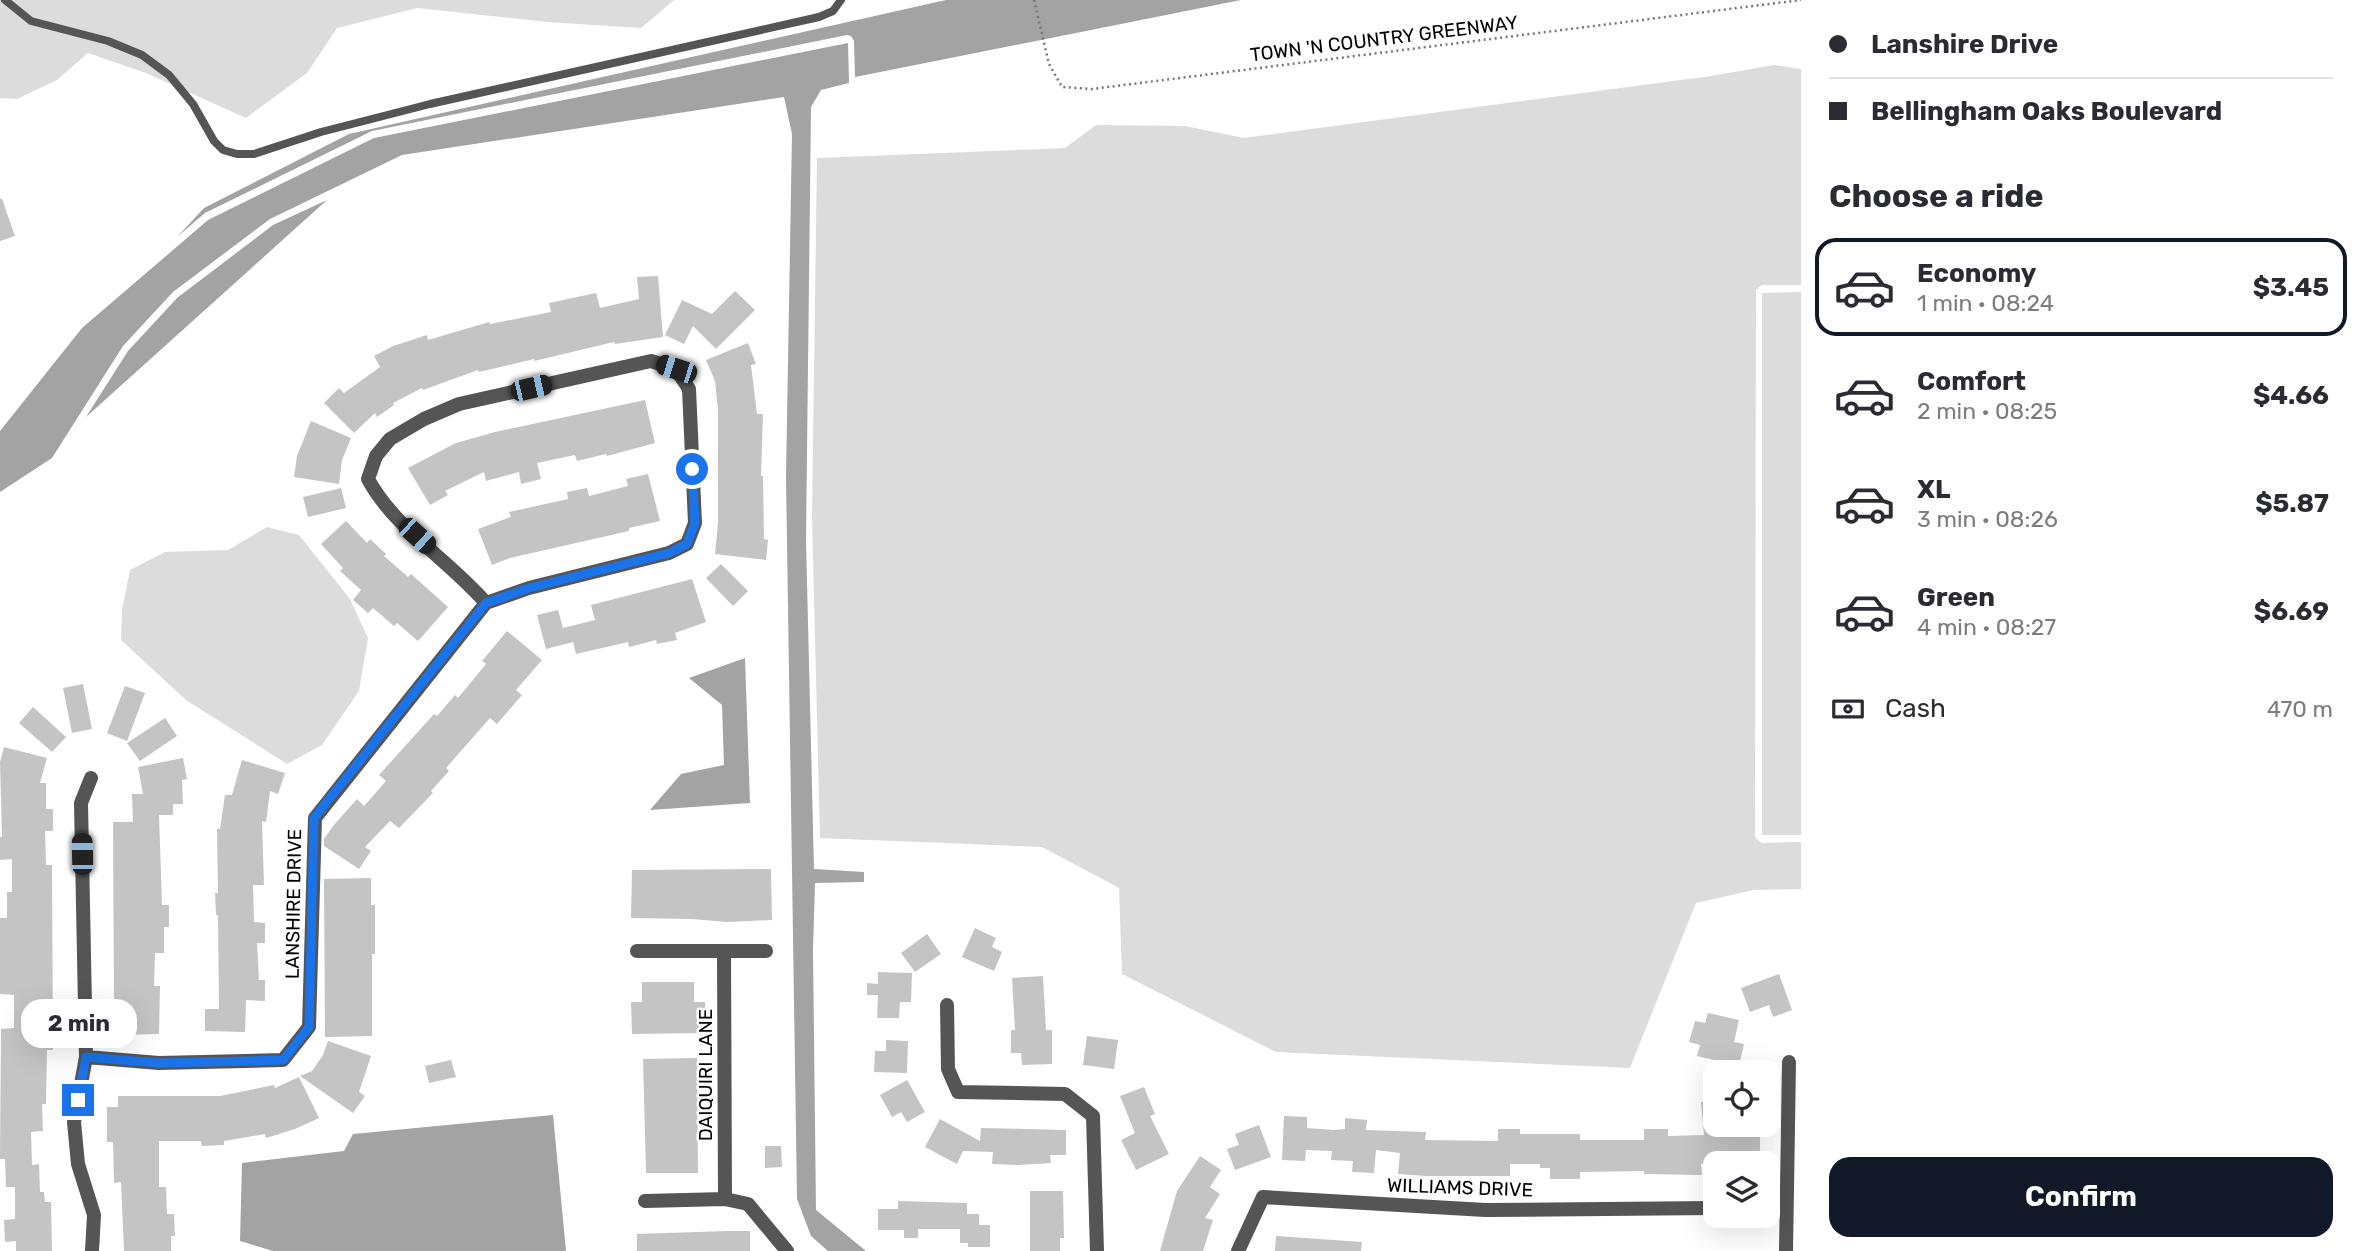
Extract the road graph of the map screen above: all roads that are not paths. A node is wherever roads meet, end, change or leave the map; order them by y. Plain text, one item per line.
1 (5, 0) edge
2 (841, 0) edge
3 (486, 603) junction
4 (91, 778) dead end
5 (637, 951) dead end
6 (724, 951) junction
7 (766, 951) dead end
8 (947, 1005) dead end
9 (86, 1057) junction
10 (1789, 1062) dead end
11 (725, 1199) junction
12 (645, 1201) dead end
13 (1780, 1208) edge
14 (1786, 1208) junction
15 (1703, 1209) edge
16 (92, 1251) edge
17 (787, 1251) edge
18 (1097, 1251) edge
19 (1238, 1251) edge
20 (1786, 1251) edge

1 - 2 lane
3 - 3 street
3 - 9 street, LANSHIRE DRIVE
4 - 9 street
5 - 6 street
6 - 7 street
6 - 11 street, DAIQUIRI LANE
8 - 18 street
9 - 16 street
10 - 14 street
11 - 12 street
11 - 17 street
13 - 14 street
14 - 20 street
15 - 19 street, WILLIAMS DRIVE

